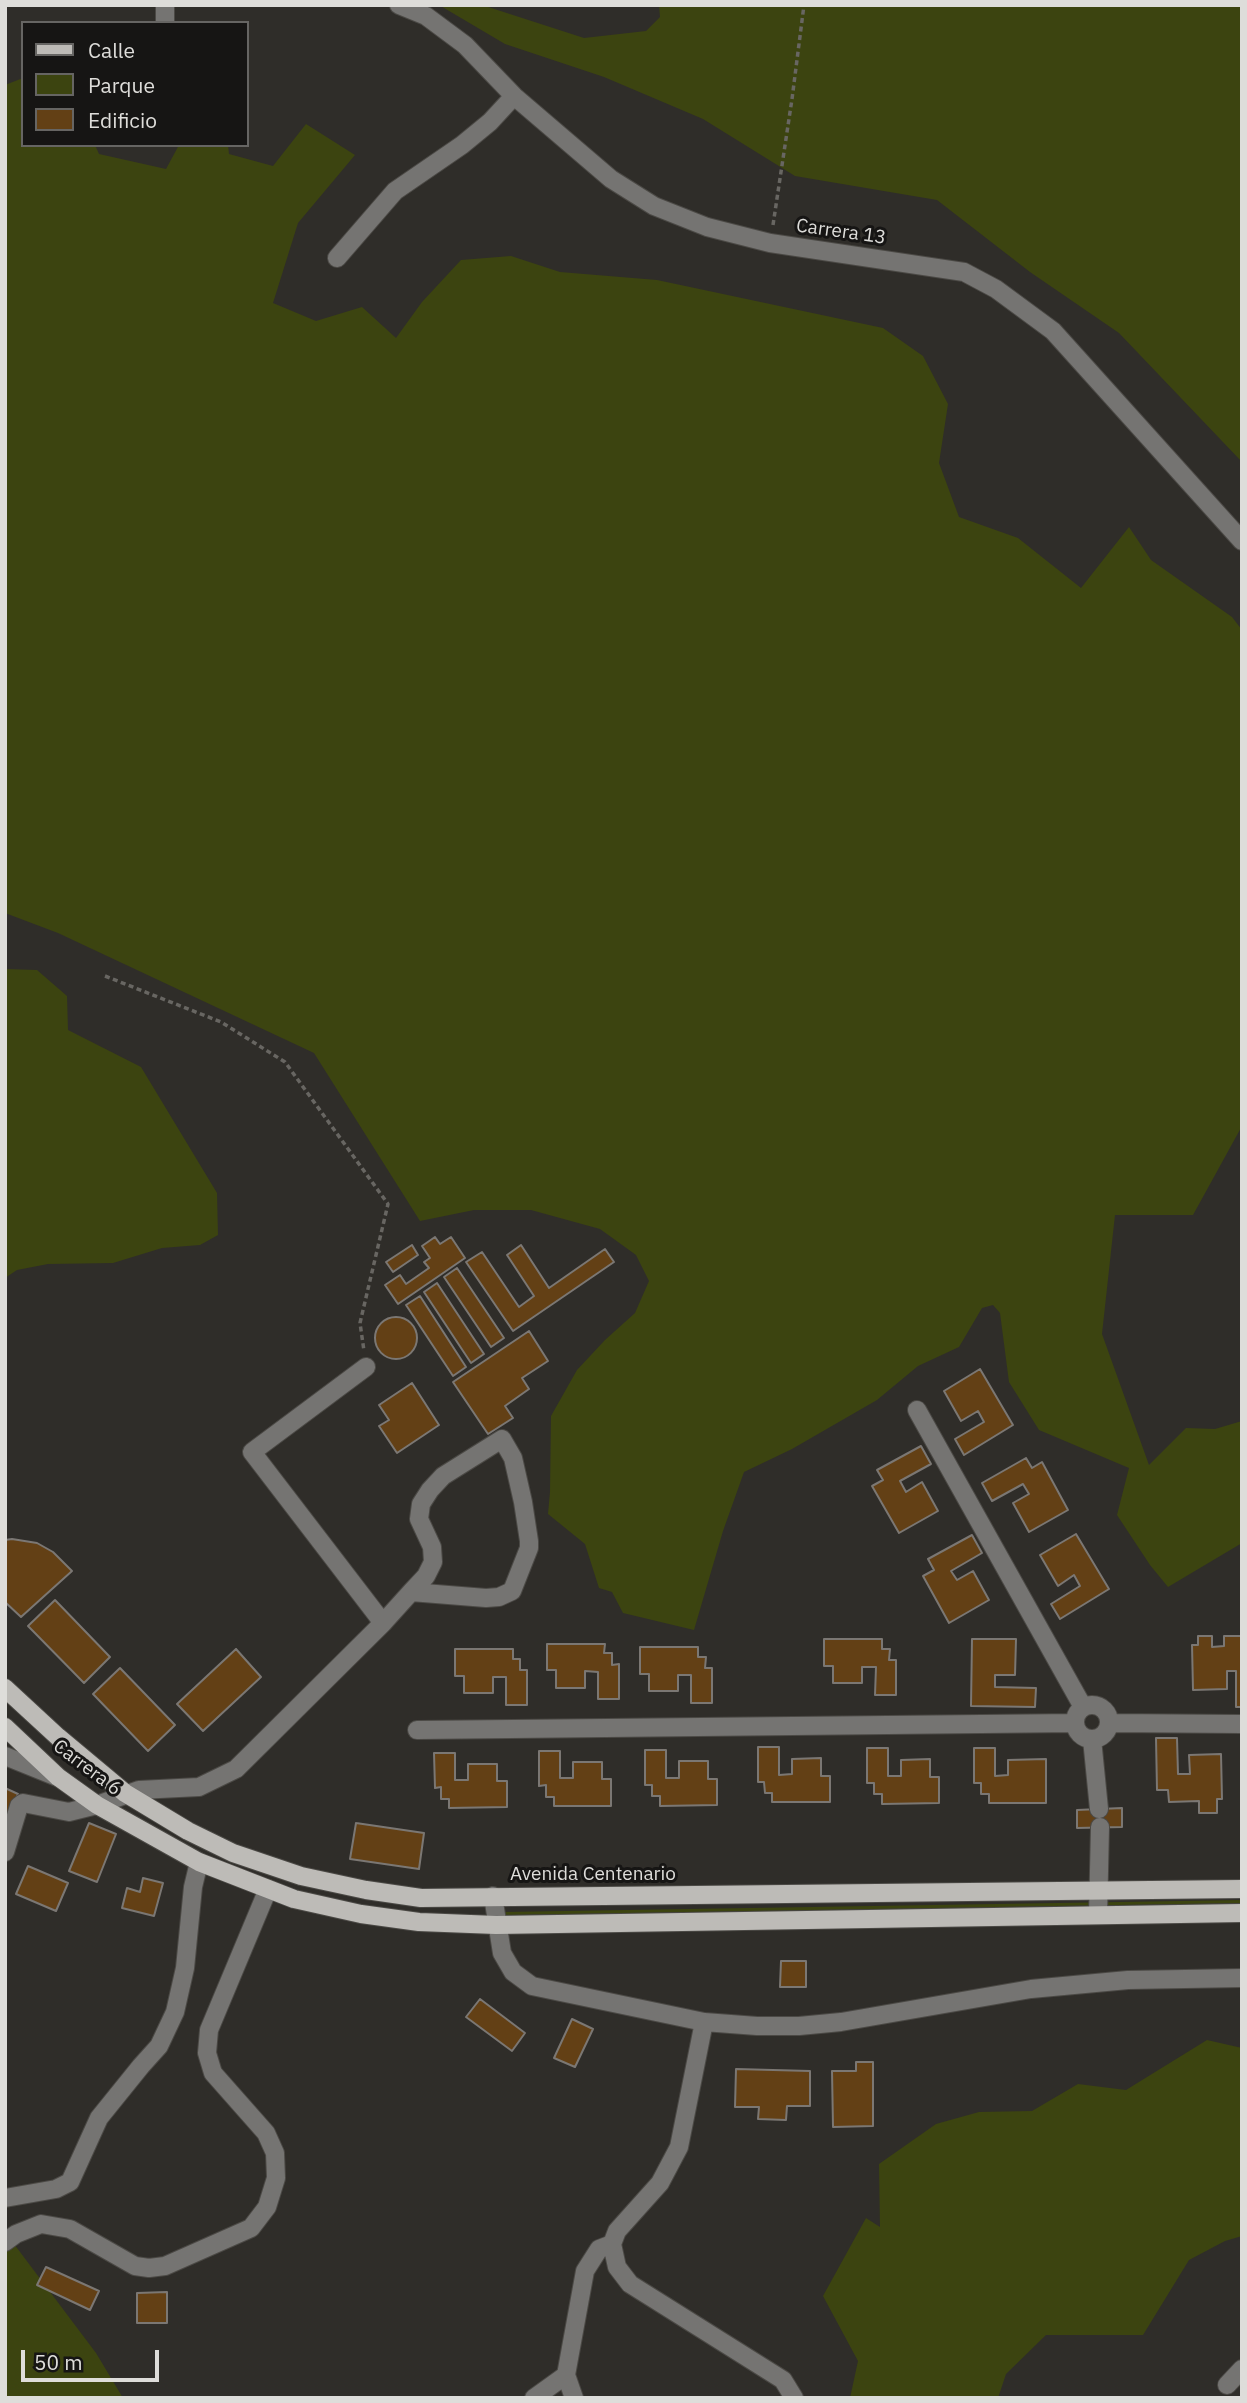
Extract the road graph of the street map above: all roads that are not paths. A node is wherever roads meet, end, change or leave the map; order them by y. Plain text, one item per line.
1 (399, 5) edge
2 (514, 96) junction
3 (337, 258) dead end
4 (1242, 541) edge
5 (366, 1367) road end
6 (917, 1410) dead end
7 (411, 1592) junction
8 (383, 1623) junction
9 (5, 1688) edge
10 (1079, 1715) junction
11 (1109, 1723) junction
12 (1242, 1724) edge
13 (5, 1727) edge
14 (417, 1730) dead end
15 (1092, 1739) junction
16 (5, 1756) edge
17 (58, 1777) junction
18 (125, 1793) junction
19 (97, 1805) junction
20 (5, 1852) edge
21 (199, 1862) junction
22 (268, 1889) junction
23 (1242, 1889) edge
24 (1097, 1892) junction
25 (493, 1896) junction
26 (1242, 1913) edge
27 (1098, 1915) junction
28 (496, 1925) junction
29 (1242, 1978) edge
30 (704, 2022) junction
31 (5, 2198) edge
32 (5, 2242) edge
33 (612, 2244) junction
34 (1242, 2370) edge
35 (566, 2375) junction
36 (1227, 2385) dead end
37 (534, 2398) edge
38 (574, 2398) edge
39 (794, 2398) edge

1 - 2 street, Carrera 13
2 - 3 street
2 - 4 street, Carrera 13
5 - 8 street
6 - 10 street
7 - 7 street
7 - 8 street
8 - 18 street
9 - 18 main road, Avenida Centenario
10 - 11 street
10 - 14 street
10 - 15 street
11 - 12 street
11 - 15 street
13 - 17 main road, Carrera 6
15 - 24 street
16 - 17 street
17 - 19 main road, Carrera 6
18 - 19 street
18 - 25 main road, Avenida Centenario
19 - 20 street
19 - 21 main road, Carrera 6
21 - 22 main road, Carrera 6
21 - 31 street
22 - 28 main road, Carrera 6
22 - 32 street
23 - 24 main road, Avenida Centenario
24 - 25 main road, Avenida Centenario
24 - 27 street
25 - 28 street
26 - 27 main road, Carrera 6
27 - 28 main road, Carrera 6
28 - 30 street
29 - 30 street
30 - 33 street
33 - 35 street
33 - 39 street
34 - 36 street
35 - 37 street
35 - 38 street

